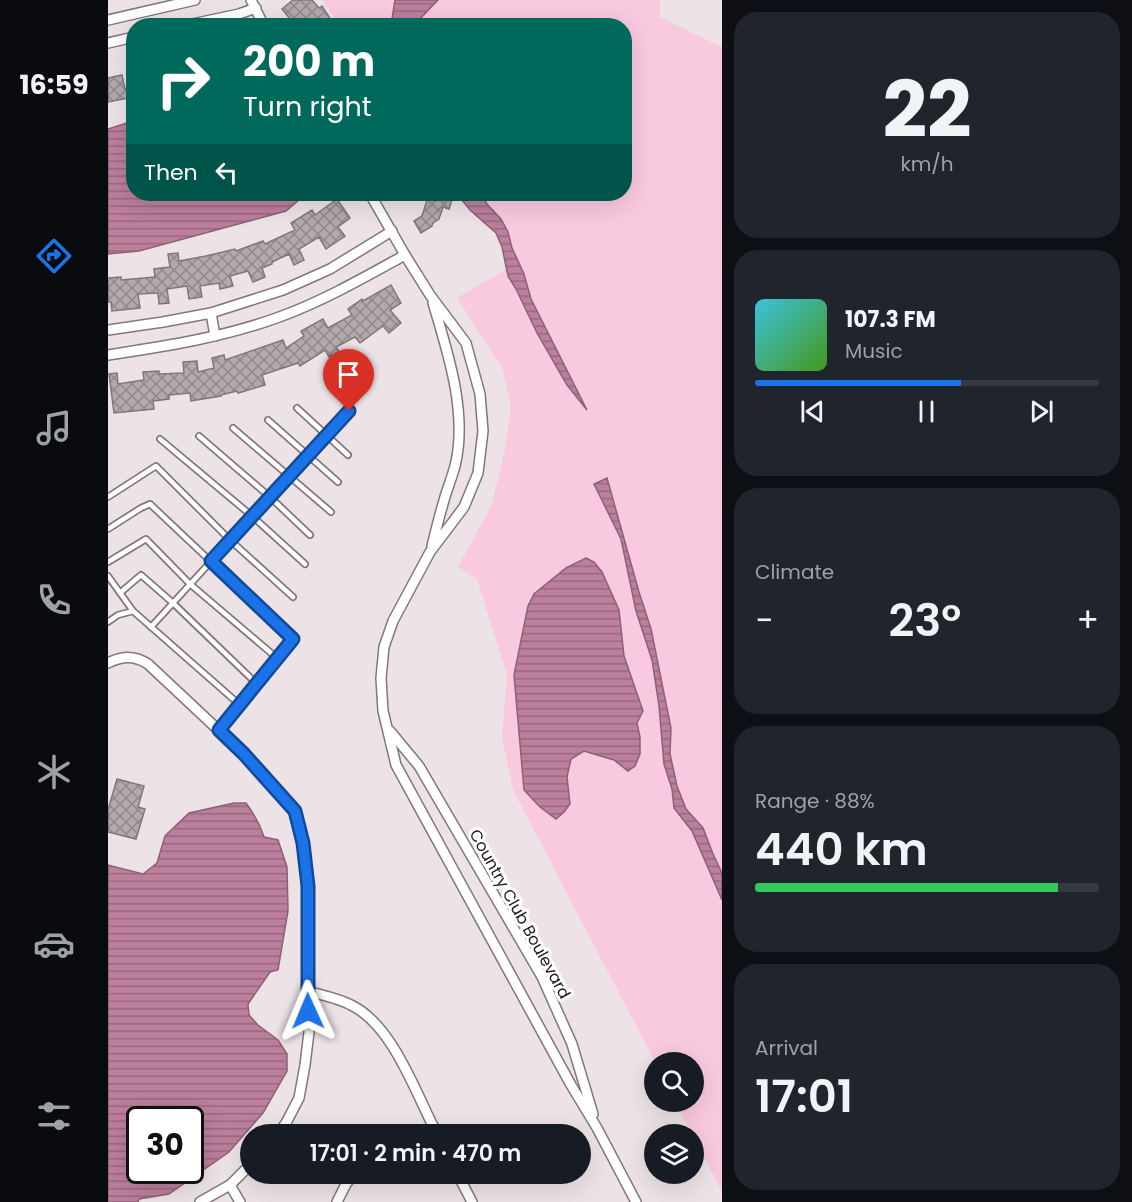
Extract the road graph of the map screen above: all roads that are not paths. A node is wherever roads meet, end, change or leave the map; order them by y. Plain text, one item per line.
1 (195, 0) edge
2 (253, 4) edge
3 (220, 18) edge
4 (260, 18) edge
5 (108, 20) edge
6 (126, 39) edge
7 (108, 43) edge
8 (374, 201) edge
9 (392, 231) junction
10 (405, 255) junction
11 (430, 295) junction
12 (212, 313) junction
13 (108, 330) edge
14 (215, 336) junction
15 (108, 355) edge
16 (297, 408) dead end
17 (349, 411) dead end
18 (267, 420) dead end
19 (233, 428) dead end
20 (327, 435) junction
21 (199, 436) dead end
22 (160, 439) dead end
23 (308, 455) junction
24 (348, 455) dead end
25 (290, 475) junction
26 (339, 482) dead end
27 (108, 497) edge
28 (270, 497) junction
29 (331, 512) dead end
30 (252, 516) junction
31 (108, 530) edge
32 (310, 535) dead end
33 (230, 540) junction
34 (430, 552) junction
35 (211, 561) junction
36 (108, 562) edge
37 (305, 564) dead end
38 (108, 576) edge
39 (190, 584) junction
40 (120, 593) junction
41 (293, 597) dead end
42 (173, 603) junction
43 (133, 612) junction
44 (108, 622) edge
45 (151, 627) junction
46 (277, 658) junction
47 (108, 663) edge
48 (257, 684) junction
49 (240, 705) junction
50 (388, 729) junction
51 (219, 730) junction
52 (307, 991) junction
53 (285, 1124) edge
54 (432, 1124) edge
55 (597, 1128) junction
56 (240, 1175) edge
57 (346, 1184) edge
58 (463, 1184) edge
59 (230, 1185) junction
60 (200, 1202) edge
61 (240, 1202) edge
62 (337, 1202) edge
63 (472, 1202) edge
64 (636, 1202) edge

1 - 5 street
2 - 3 street
2 - 4 street
6 - 7 street
8 - 9 street, Country Club Boulevard
9 - 10 street, Country Club Boulevard
9 - 12 street
10 - 11 street, Country Club Boulevard
10 - 14 street
11 - 34 street, Country Club Boulevard
11 - 34 street, Country Club Boulevard
12 - 13 street
12 - 14 street
14 - 15 street
16 - 20 lane
17 - 20 lane
18 - 23 lane
19 - 25 lane
20 - 23 lane
20 - 24 lane
21 - 28 lane
22 - 30 lane
23 - 25 lane
23 - 26 lane
25 - 28 lane
25 - 29 lane
27 - 33 lane
28 - 30 lane
28 - 32 lane
30 - 33 lane
30 - 37 lane
31 - 35 lane
33 - 35 lane
33 - 41 lane
34 - 50 street, Country Club Boulevard
35 - 39 lane
35 - 46 lane
36 - 39 lane
38 - 40 lane
39 - 42 lane
39 - 46 lane
40 - 42 lane
40 - 43 lane
42 - 45 lane
42 - 48 lane
43 - 44 lane
43 - 45 lane
45 - 49 lane
46 - 48 lane
47 - 51 street
48 - 49 lane
49 - 51 lane
50 - 55 street, Country Club Boulevard
50 - 55 street, Country Club Boulevard
51 - 52 street
52 - 53 street
52 - 54 street
55 - 64 street, Country Club Boulevard
56 - 59 street
57 - 62 street
58 - 63 street
59 - 60 street
59 - 61 street

